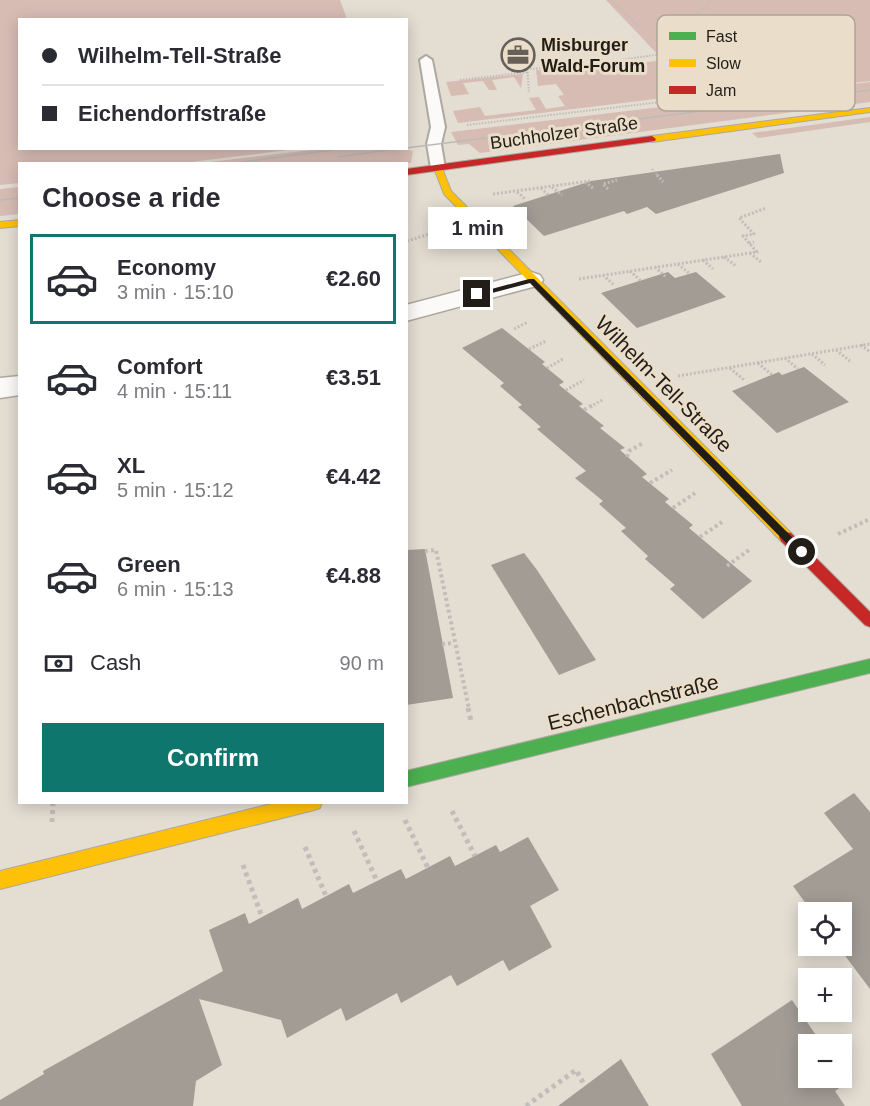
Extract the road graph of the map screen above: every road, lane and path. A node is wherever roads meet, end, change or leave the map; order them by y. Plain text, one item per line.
1 (611, 0) edge
2 (710, 0) edge
3 (692, 15) edge
4 (641, 28) dead end
5 (657, 55) edge
6 (426, 60) dead end
7 (527, 63) dead end
8 (527, 70) junction
9 (431, 83) junction
10 (530, 93) dead end
11 (657, 102) edge
12 (870, 110) edge
13 (438, 127) junction
14 (438, 168) junction
15 (408, 172) edge
16 (655, 172) dead end
17 (617, 180) dead end
18 (590, 181) dead end
19 (585, 182) junction
20 (663, 182) dead end
21 (551, 186) junction
22 (594, 189) dead end
23 (608, 189) dead end
24 (517, 191) junction
25 (489, 195) dead end
26 (562, 195) dead end
27 (525, 199) dead end
28 (766, 208) dead end
29 (18, 223) edge
30 (0, 225) edge
31 (450, 228) dead end
32 (408, 240) edge
33 (754, 242) dead end
34 (749, 243) junction
35 (749, 253) junction
36 (724, 256) junction
37 (702, 260) junction
38 (761, 262) dead end
39 (678, 263) junction
40 (736, 266) dead end
41 (655, 267) junction
42 (713, 269) dead end
43 (630, 271) junction
44 (690, 274) dead end
45 (603, 275) junction
46 (666, 277) dead end
47 (531, 280) junction
48 (571, 280) dead end
49 (641, 281) dead end
50 (614, 285) dead end
51 (408, 312) edge
52 (870, 344) edge
53 (861, 345) junction
54 (836, 349) junction
55 (870, 352) edge
56 (811, 354) junction
57 (570, 356) dead end
58 (785, 358) junction
59 (850, 361) dead end
60 (758, 363) junction
61 (825, 365) dead end
62 (730, 367) junction
63 (547, 368) dead end
64 (798, 369) dead end
65 (772, 375) dead end
66 (590, 376) dead end
67 (676, 376) dead end
68 (744, 380) dead end
69 (18, 385) edge
70 (0, 388) edge
71 (566, 390) dead end
72 (608, 396) dead end
73 (584, 410) dead end
74 (649, 440) dead end
75 (627, 456) dead end
76 (676, 467) dead end
77 (650, 483) dead end
78 (699, 491) dead end
79 (673, 508) dead end
80 (725, 519) dead end
81 (870, 519) edge
82 (700, 537) dead end
83 (830, 538) dead end
84 (752, 548) dead end
85 (425, 551) dead end
86 (727, 566) dead end
87 (870, 621) edge
88 (454, 643) junction
89 (442, 644) dead end
90 (870, 666) edge
91 (473, 730) dead end
92 (408, 779) edge
93 (53, 804) edge
94 (306, 804) edge
95 (450, 807) dead end
96 (404, 818) dead end
97 (354, 831) dead end
98 (52, 834) dead end
99 (303, 843) dead end
100 (476, 856) dead end
101 (241, 859) dead end
102 (428, 868) dead end
103 (0, 880) edge
104 (377, 881) dead end
105 (326, 896) dead end
106 (262, 917) dead end
107 (585, 1086) dead end
108 (526, 1106) edge

1 - 4 path
2 - 3 path
5 - 8 path
6 - 9 lane
7 - 8 path
8 - 9 path
8 - 10 path
9 - 13 lane
11 - 13 path
12 - 14 street, Buchholzer Straße
13 - 14 lane
14 - 15 street, Buchholzer Straße
14 - 47 street, Wilhelm-Tell-Straße
16 - 20 path
17 - 23 path
18 - 19 path
19 - 21 path
19 - 22 path
21 - 24 path
21 - 26 path
24 - 25 path
24 - 27 path
28 - 34 path
29 - 30 street
31 - 32 path
33 - 34 path
34 - 35 path
35 - 36 path
35 - 38 path
36 - 37 path
36 - 40 path
37 - 39 path
37 - 42 path
39 - 41 path
39 - 44 path
41 - 43 path
41 - 46 path
43 - 45 path
43 - 49 path
45 - 48 path
45 - 50 path
47 - 51 street
47 - 87 street, Wilhelm-Tell-Straße
52 - 53 path
53 - 54 path
53 - 55 path
54 - 56 path
54 - 59 path
56 - 58 path
56 - 61 path
57 - 63 path
58 - 60 path
58 - 64 path
60 - 62 path
60 - 65 path
62 - 67 path
62 - 68 path
66 - 71 path
69 - 70 street
72 - 73 path
74 - 75 path
76 - 77 path
78 - 79 path
80 - 82 path
81 - 83 path
84 - 86 path
85 - 88 path
88 - 89 path
88 - 91 path
90 - 92 street, Eschenbachstraße
93 - 98 path
94 - 103 street
95 - 100 path
96 - 102 path
97 - 104 path
99 - 105 path
101 - 106 path
107 - 108 path

